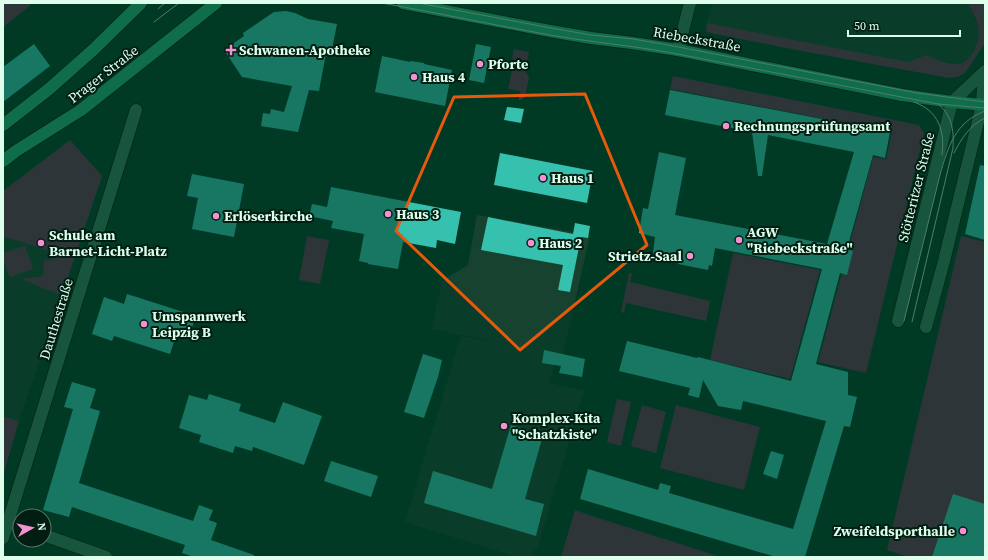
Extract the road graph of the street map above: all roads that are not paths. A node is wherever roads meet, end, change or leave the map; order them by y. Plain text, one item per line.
1 (141, 3) edge
2 (216, 3) edge
3 (403, 3) edge
4 (690, 3) edge
5 (678, 50) junction
6 (984, 72) edge
7 (952, 102) junction
8 (984, 105) edge
9 (136, 110) dead end
10 (3, 125) edge
11 (3, 161) edge
12 (898, 321) dead end
13 (926, 327) dead end
14 (5, 522) edge
15 (3, 538) edge
16 (52, 539) edge
17 (106, 557) edge

1 - 10 main road, Prager Straße
2 - 11 main road, Prager Straße
3 - 5 main road, Riebeckstraße
4 - 5 street
5 - 7 main road, Riebeckstraße
6 - 7 street
6 - 8 street
7 - 8 main road, Riebeckstraße
7 - 12 street, Stötteritzer Straße
8 - 13 street
9 - 14 street, Dauthestraße
14 - 15 street, Dauthestraße
16 - 17 street

